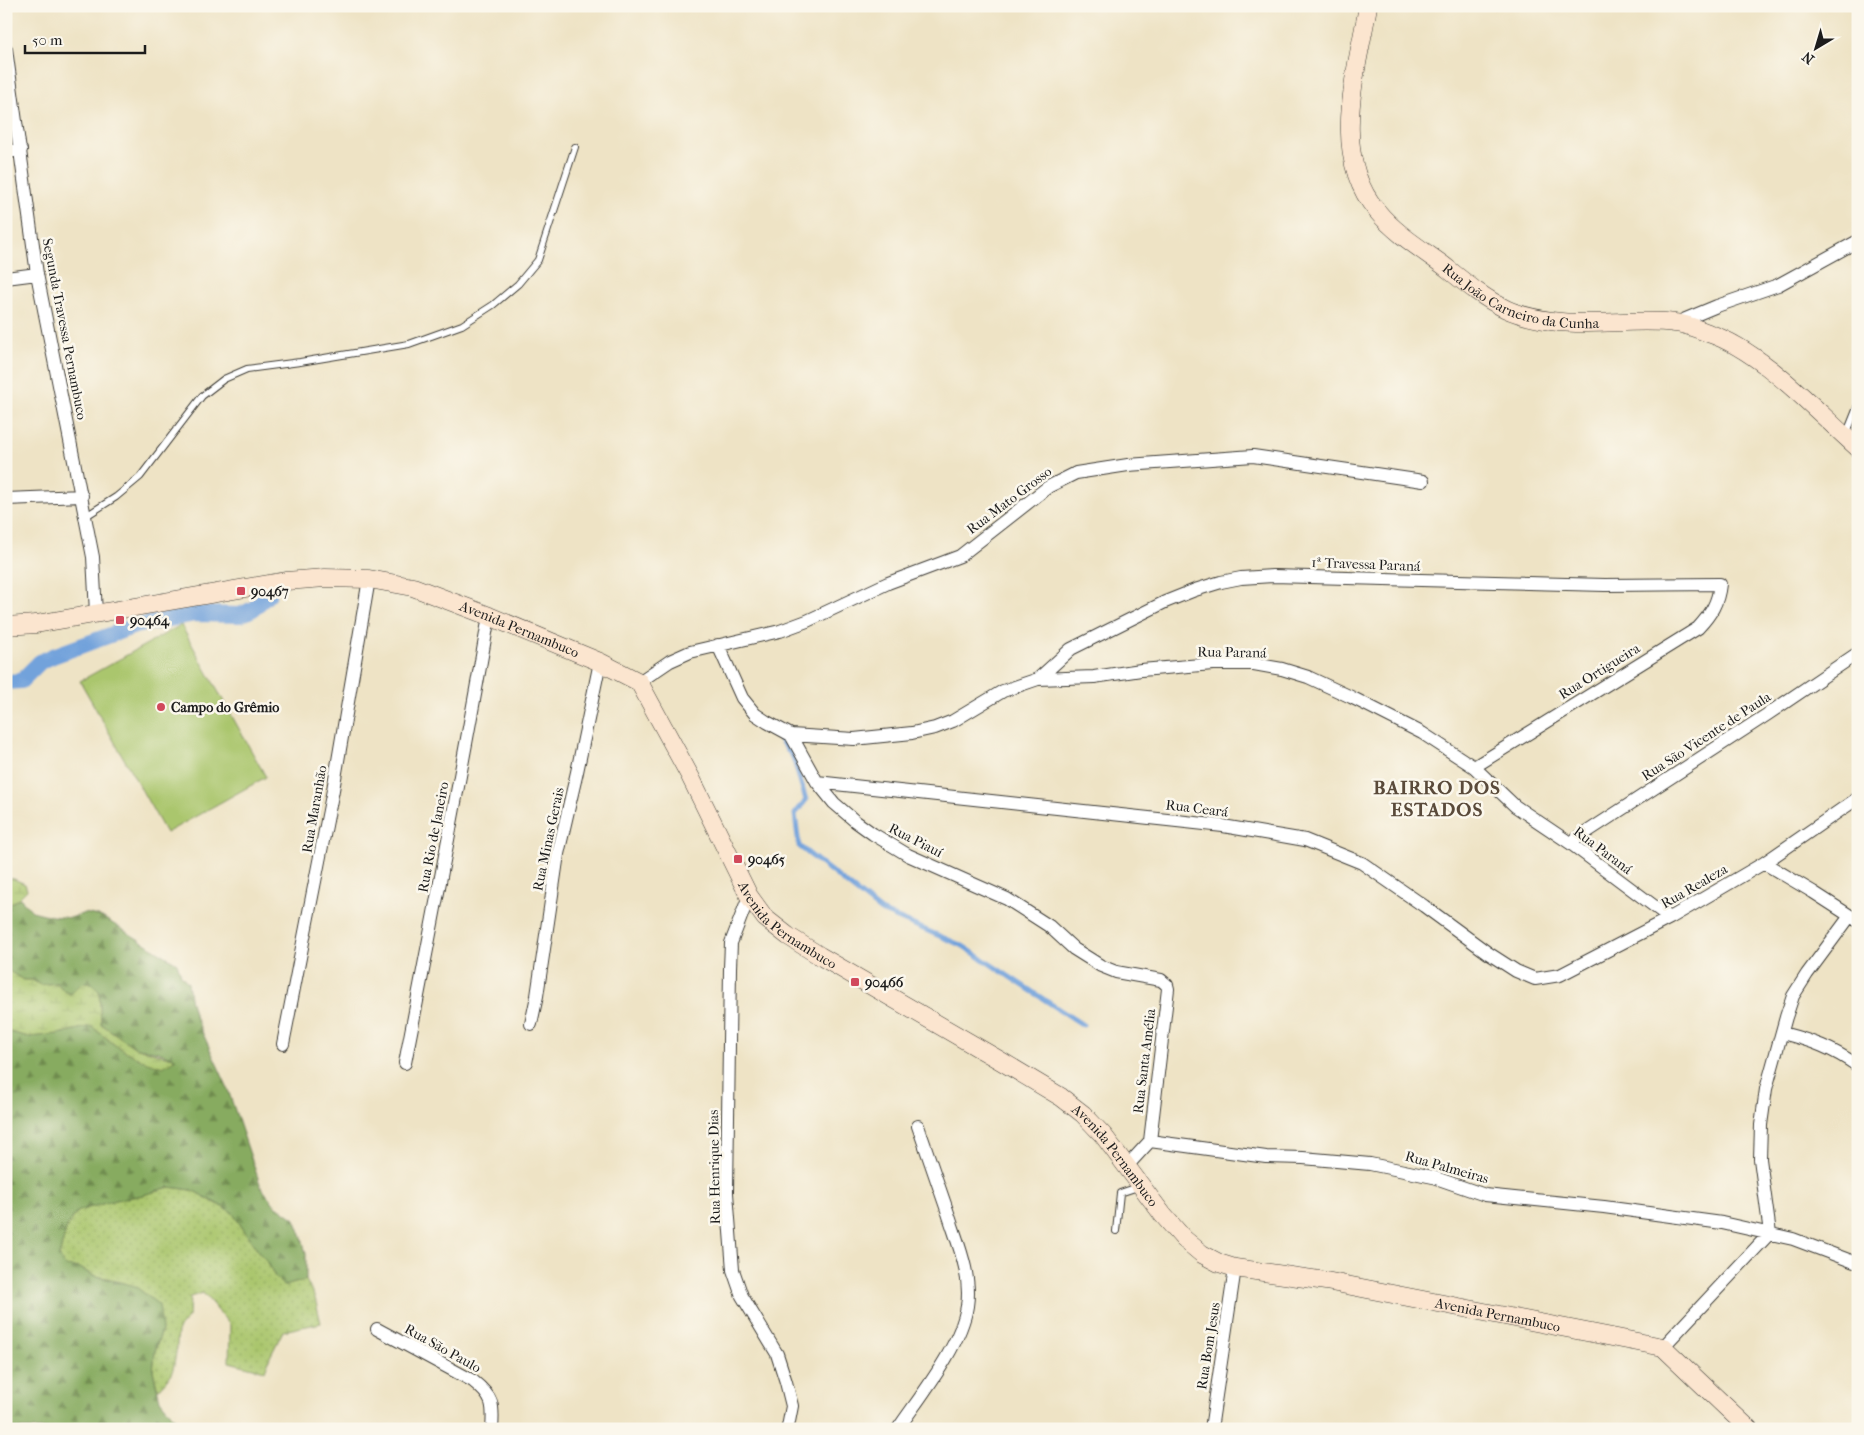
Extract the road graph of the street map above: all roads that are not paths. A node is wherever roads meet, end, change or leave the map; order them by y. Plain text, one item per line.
1 (1368, 6) edge
2 (6, 49) edge
3 (9, 102) edge
4 (575, 147) dead end
5 (21, 150) junction
6 (6, 152) edge
7 (1858, 241) edge
8 (37, 274) junction
9 (6, 278) edge
10 (1676, 323) junction
11 (1858, 405) edge
12 (1852, 442) edge
13 (1423, 481) dead end
14 (82, 496) junction
15 (6, 499) edge
16 (86, 516) junction
17 (369, 579) junction
18 (1720, 584) joint
19 (96, 613) junction
20 (489, 616) junction
21 (6, 626) edge
22 (718, 645) junction
23 (1858, 652) edge
24 (600, 662) junction
25 (1038, 679) junction
26 (639, 682) junction
27 (791, 735) junction
28 (1474, 767) junction
29 (817, 782) junction
30 (1858, 798) edge
31 (1570, 843) junction
32 (1764, 863) junction
33 (749, 896) junction
34 (1670, 918) junction
35 (1854, 919) edge
36 (1535, 979) joint
37 (1167, 985) joint
38 (530, 1024) dead end
39 (1782, 1034) junction
40 (283, 1044) dead end
41 (405, 1063) dead end
42 (1858, 1066) edge
43 (918, 1126) dead end
44 (1150, 1140) junction
45 (1127, 1166) junction
46 (1142, 1186) junction
47 (1116, 1232) dead end
48 (1770, 1233) junction
49 (1854, 1262) dead end
50 (1235, 1268) junction
51 (377, 1329) dead end
52 (1663, 1347) junction
53 (788, 1427) dead end
54 (1744, 1427) edge
55 (492, 1429) edge
56 (898, 1429) edge
57 (1211, 1429) edge

1 - 10 street, Rua João Carneiro da Cunha
2 - 3 street, Segunda Travessa Pernambuco
3 - 5 street, Segunda Travessa Pernambuco
4 - 16 lane
5 - 6 street
5 - 8 street, Segunda Travessa Pernambuco
7 - 10 street
8 - 9 street
8 - 14 street, Segunda Travessa Pernambuco
10 - 12 street, Rua João Carneiro da Cunha
11 - 12 lane
13 - 22 street, Rua Mato Grosso
14 - 15 street
14 - 16 street, Segunda Travessa Pernambuco
16 - 19 street, Segunda Travessa Pernambuco
17 - 19 street, Avenida Pernambuco
17 - 20 street, Avenida Pernambuco
17 - 40 street, Rua Maranhão
18 - 25 street, 1ª Travessa Paraná
18 - 28 street, Rua Ortigueira
19 - 21 street, Avenida Pernambuco
20 - 24 street, Avenida Pernambuco
20 - 41 street, Rua Rio de Janeiro
22 - 26 street, Rua Mato Grosso
22 - 27 street
23 - 31 street, Rua São Vicente de Paula
24 - 26 street, Avenida Pernambuco
24 - 38 street, Rua Minas Gerais
25 - 27 street, Rua Paraná
25 - 28 street, Rua Paraná
26 - 33 street, Avenida Pernambuco
27 - 29 street, Rua Piauí
28 - 31 street, Rua Paraná
29 - 36 street, Rua Ceará
29 - 37 street, Rua Piauí
30 - 32 street, Rua Realeza
31 - 34 street, Rua Paraná
32 - 34 street, Rua Realeza
32 - 35 street
33 - 45 street, Avenida Pernambuco
33 - 53 street, Rua Henrique Dias
34 - 36 street, Rua Realeza
35 - 39 street
37 - 44 street, Rua Santa Amélia
39 - 42 street
39 - 48 street
43 - 56 street
44 - 45 street
44 - 48 street, Rua Palmeiras
45 - 46 street, Avenida Pernambuco
46 - 47 lane
46 - 50 street, Avenida Pernambuco
48 - 49 street, Rua Palmeiras
48 - 52 street
50 - 52 street, Avenida Pernambuco
50 - 57 street, Rua Bom Jesus
51 - 55 street, Rua São Paulo
52 - 54 street

